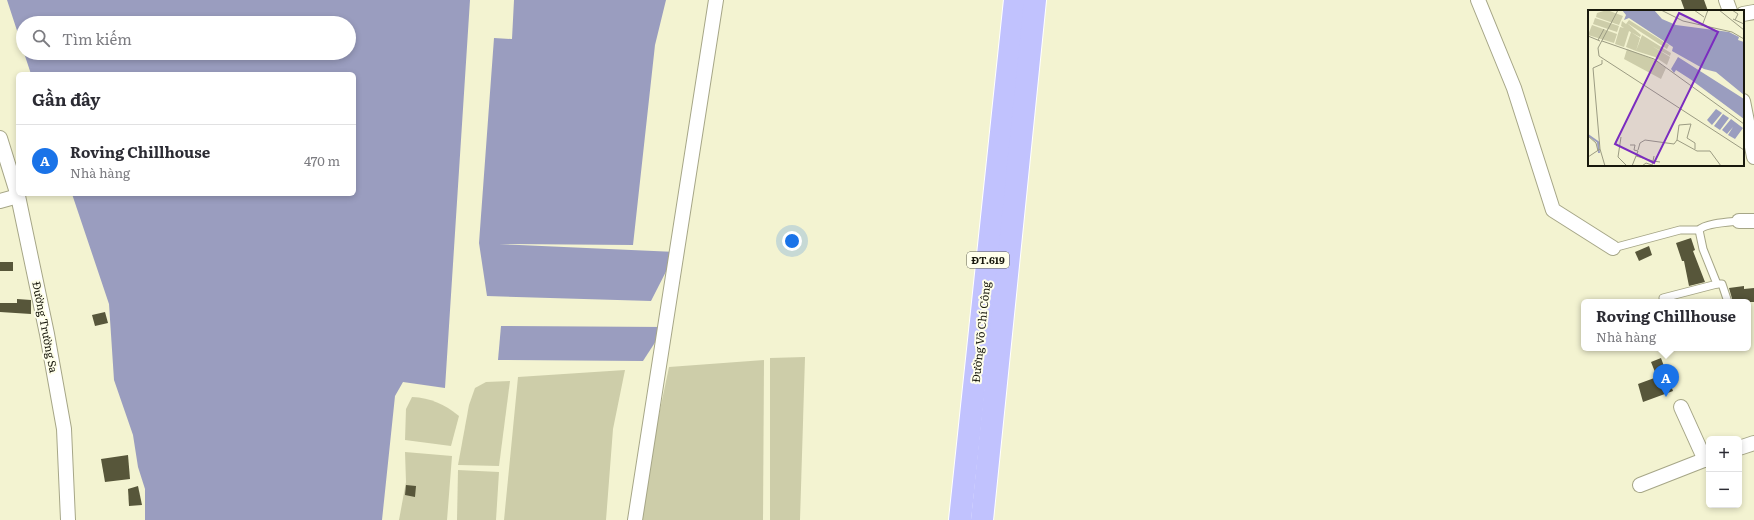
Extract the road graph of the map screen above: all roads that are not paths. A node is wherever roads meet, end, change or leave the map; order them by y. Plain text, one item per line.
1 (716, 0) edge
2 (1015, 0) edge
3 (1035, 0) edge
4 (1478, 0) edge
5 (1726, 0) edge
6 (1730, 10) edge
7 (1754, 12) edge
8 (1744, 14) edge
9 (1744, 106) edge
10 (0, 138) edge
11 (1754, 157) edge
12 (16, 190) edge
13 (18, 196) joint
14 (0, 201) edge
15 (1740, 221) joint
16 (1754, 221) edge
17 (1699, 230) junction
18 (1613, 248) joint
19 (1716, 284) junction
20 (1663, 299) edge
21 (1727, 299) edge
22 (1682, 407) dead end
23 (1754, 444) edge
24 (1742, 447) edge
25 (1706, 457) edge
26 (1706, 459) edge
27 (1640, 486) dead end
28 (68, 520) edge
29 (635, 520) edge
30 (960, 520) edge
31 (982, 520) edge

1 - 29 street
2 - 30 main road, Đường Võ Chí Công / ĐT.619
3 - 31 main road, Đường Võ Chí Công / ĐT.619
4 - 18 street
5 - 6 street
7 - 8 street
9 - 11 street
10 - 12 street, Đường Trường Sa
13 - 14 street
13 - 28 street, Đường Trường Sa
15 - 16 street
15 - 17 lane
17 - 18 lane
17 - 19 lane
19 - 20 lane
19 - 21 lane
22 - 25 street
23 - 24 street
26 - 27 street

